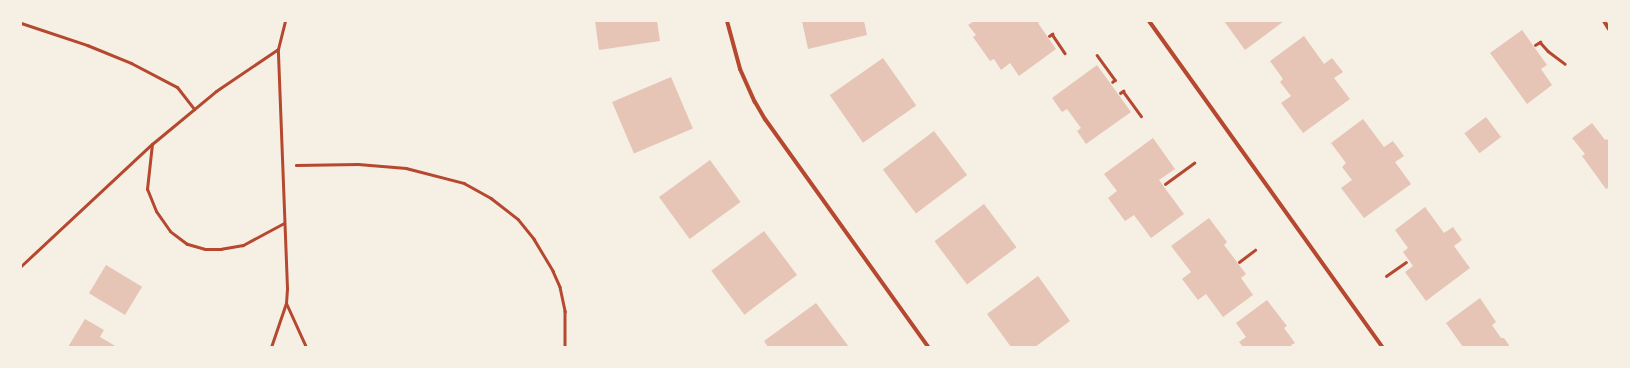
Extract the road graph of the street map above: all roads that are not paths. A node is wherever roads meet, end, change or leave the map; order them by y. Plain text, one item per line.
1 (285, 21) edge
2 (727, 21) edge
3 (1149, 21) edge
4 (1604, 21) edge
5 (21, 23) edge
6 (1609, 29) edge
7 (278, 49) junction
8 (194, 109) junction
9 (152, 144) junction
10 (284, 223) junction
11 (21, 266) edge
12 (286, 303) junction
13 (271, 347) edge
14 (306, 347) edge
15 (928, 347) edge
16 (1382, 347) edge

1 - 7 lane
2 - 15 street
3 - 16 street
4 - 6 street
5 - 8 lane
7 - 8 lane
7 - 10 lane
8 - 9 lane
9 - 10 lane
9 - 11 lane
10 - 12 lane
12 - 13 lane
12 - 14 lane

